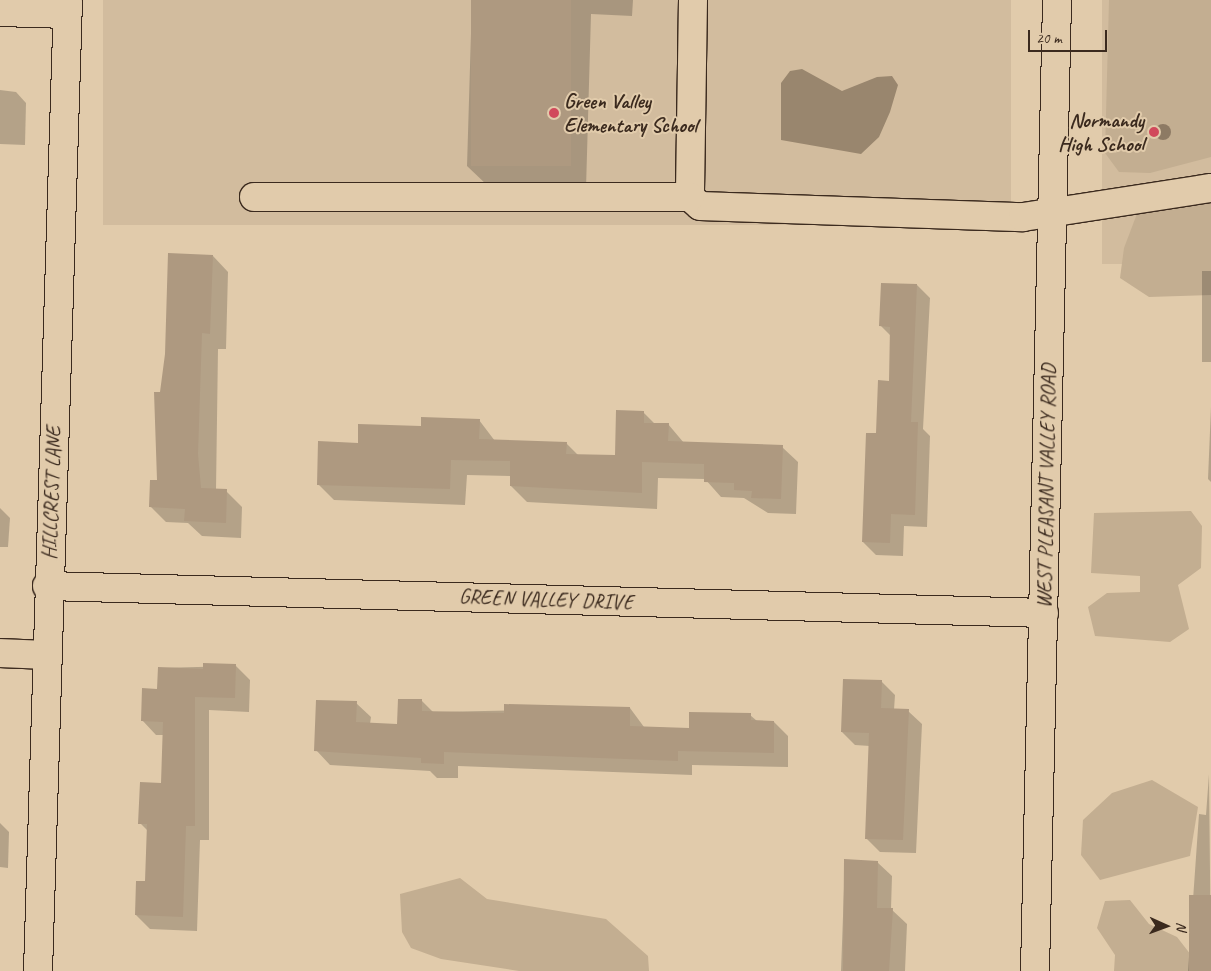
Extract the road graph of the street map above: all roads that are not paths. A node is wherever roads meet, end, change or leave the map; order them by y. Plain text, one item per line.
1 (693, 0) edge
2 (1057, 0) edge
3 (68, 7) edge
4 (0, 12) edge
5 (1211, 188) edge
6 (254, 197) dead end
7 (690, 197) junction
8 (1050, 215) junction
9 (47, 586) junction
10 (1044, 613) junction
11 (0, 653) edge
12 (45, 655) junction
13 (38, 971) edge
14 (1034, 971) edge

1 - 7 street
2 - 8 street, WEST PLEASANT VALLEY ROAD
3 - 4 street
3 - 9 street, HILLCREST LANE
5 - 8 street
6 - 7 street
7 - 8 street
8 - 10 street, WEST PLEASANT VALLEY ROAD
9 - 10 street, GREEN VALLEY DRIVE
9 - 12 street, HILLCREST LANE
10 - 14 street, WEST PLEASANT VALLEY ROAD
11 - 12 street
12 - 13 street, HILLCREST LANE

